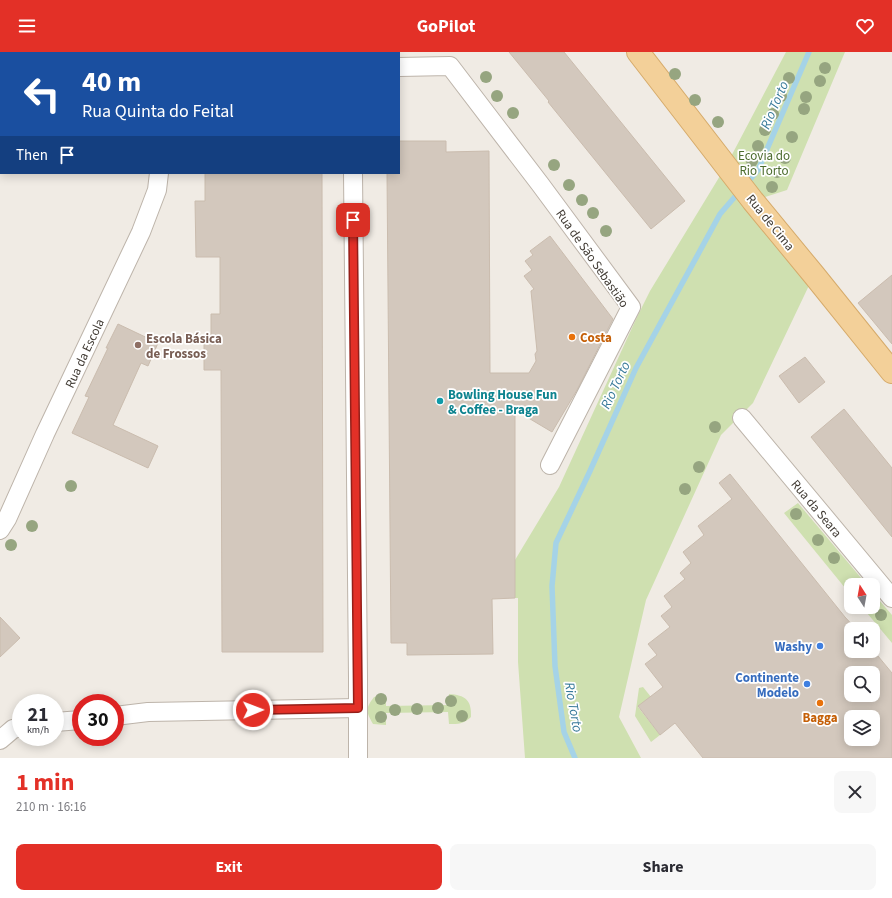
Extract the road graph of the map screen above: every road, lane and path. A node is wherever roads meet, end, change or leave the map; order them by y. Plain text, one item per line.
1 (638, 52) edge
2 (445, 59) edge
3 (400, 67) edge
4 (159, 174) edge
5 (353, 174) edge
6 (892, 372) edge
7 (742, 418) dead end
8 (550, 465) dead end
9 (0, 530) edge
10 (892, 598) edge
11 (358, 708) junction
12 (124, 715) edge
13 (12, 730) edge
14 (0, 740) edge
15 (358, 758) edge

1 - 6 main road, Rua de Cima
2 - 3 street, Rua de São Sebastião
2 - 8 street, Rua de São Sebastião
4 - 9 street, Rua da Escola
5 - 11 street
7 - 10 street, Rua da Seara
11 - 12 street
11 - 15 street
13 - 14 street

